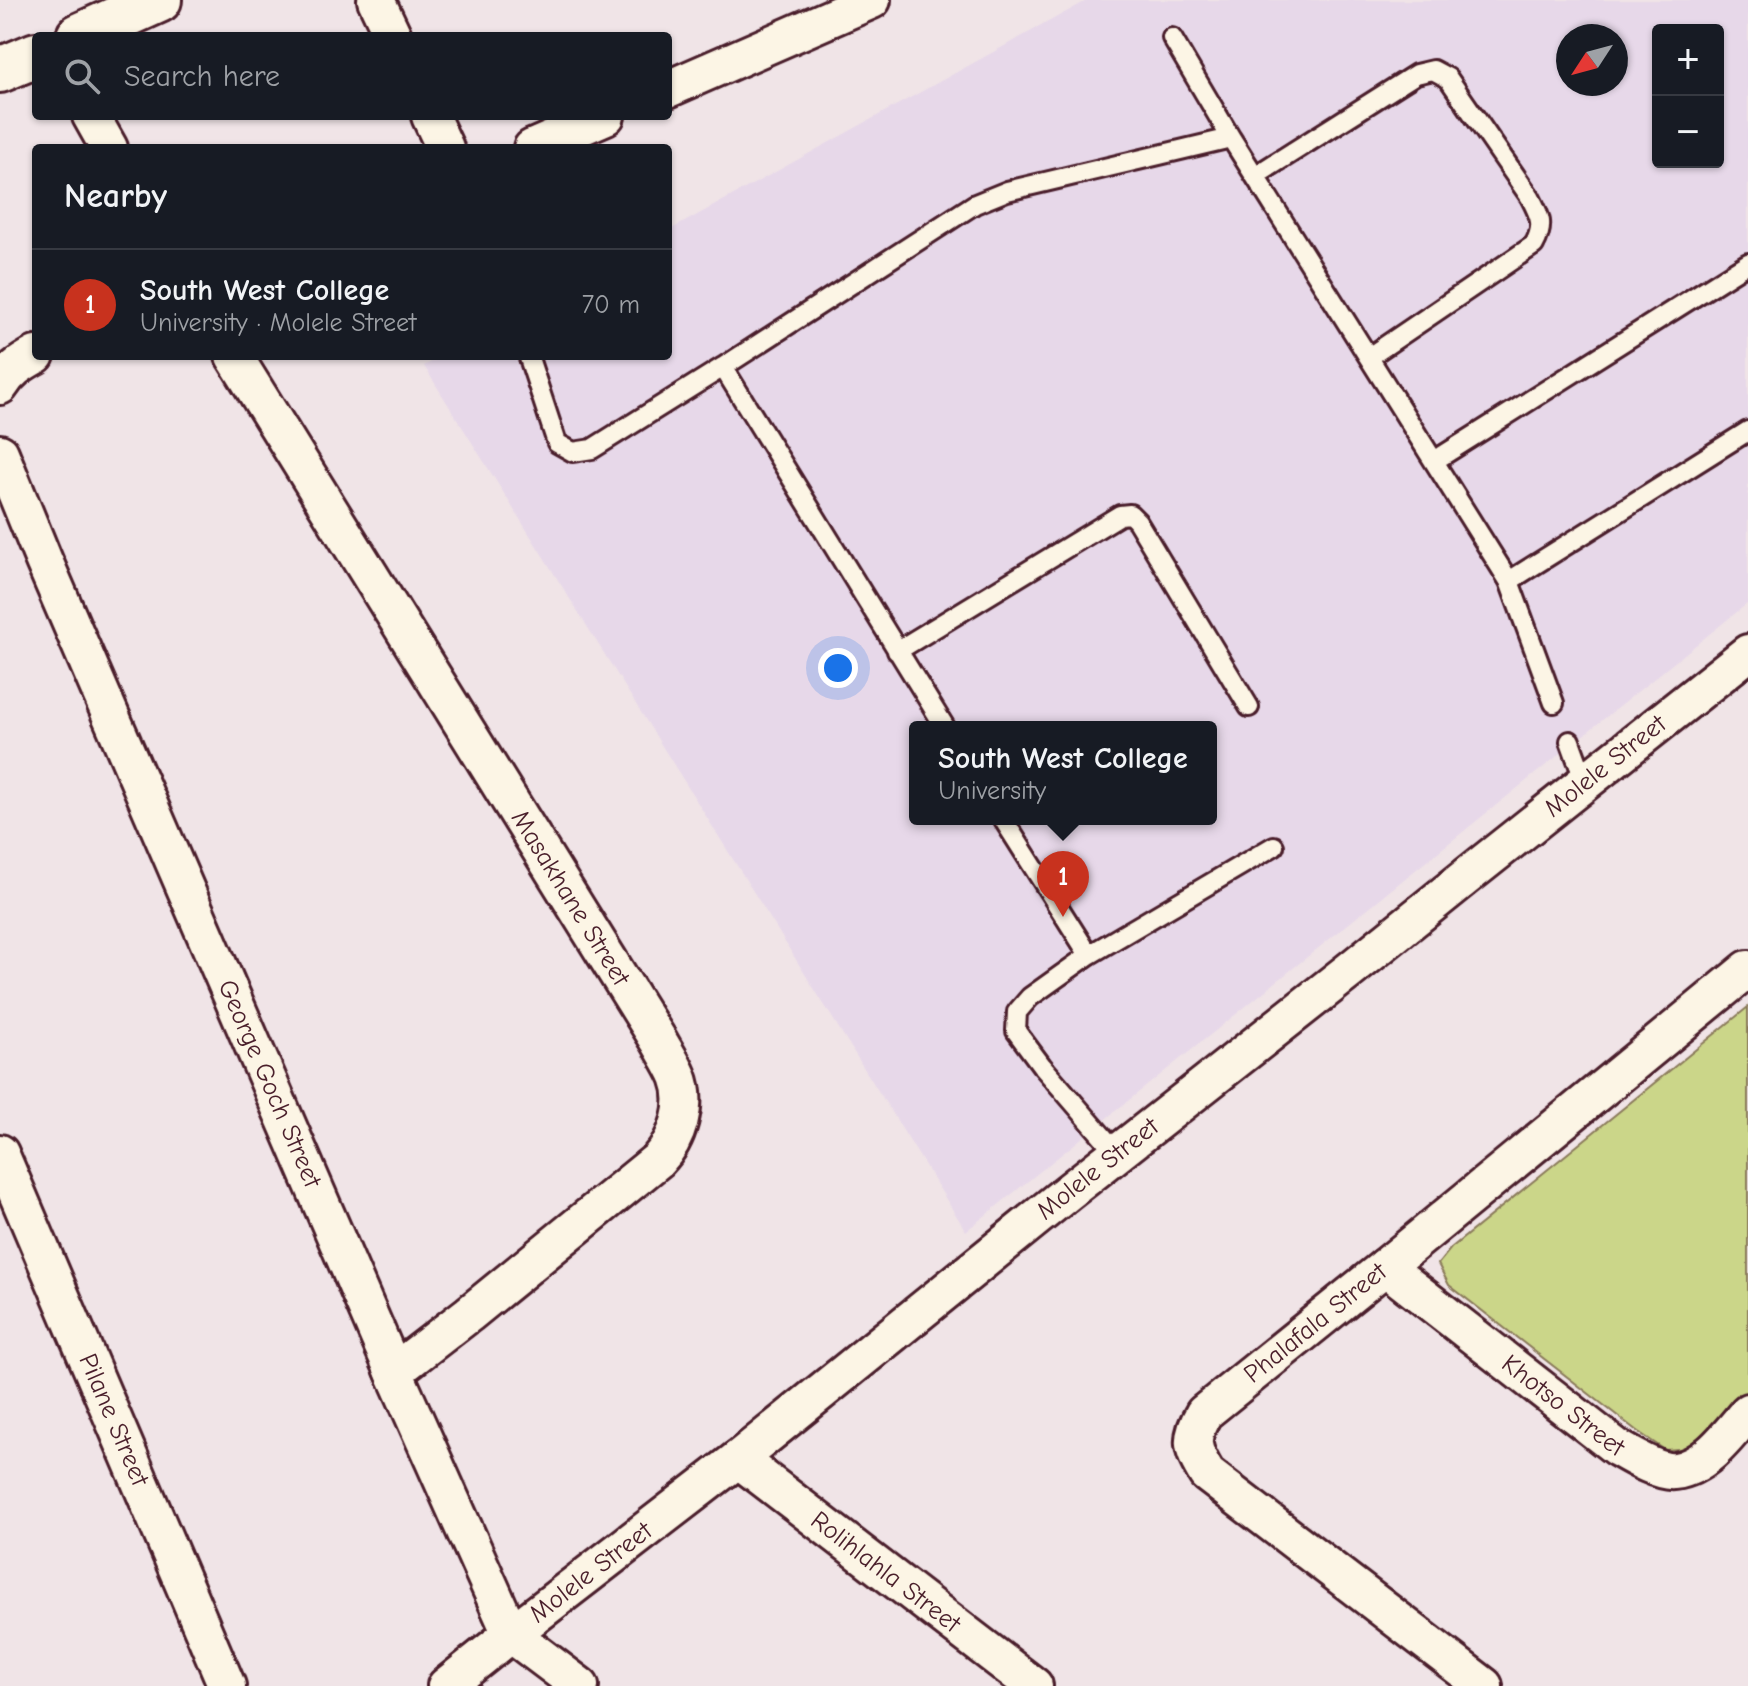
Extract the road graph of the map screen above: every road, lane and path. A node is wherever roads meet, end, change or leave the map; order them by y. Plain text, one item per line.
1 (159, 0) edge
2 (376, 0) edge
3 (872, 0) edge
4 (88, 32) edge
5 (391, 32) edge
6 (1172, 38) dead end
7 (32, 57) edge
8 (0, 70) edge
9 (672, 87) edge
10 (93, 120) edge
11 (432, 120) edge
12 (597, 120) edge
13 (1231, 138) junction
14 (107, 144) edge
15 (443, 144) edge
16 (541, 144) edge
17 (1255, 176) junction
18 (1748, 263) edge
19 (32, 357) edge
20 (1369, 357) junction
21 (236, 360) edge
22 (530, 360) edge
23 (723, 367) junction
24 (0, 386) edge
25 (1748, 431) edge
26 (0, 453) edge
27 (1434, 461) junction
28 (1509, 581) junction
29 (897, 651) junction
30 (1748, 653) edge
31 (1554, 703) dead end
32 (1249, 707) dead end
33 (941, 721) edge
34 (1570, 741) dead end
35 (1585, 782) junction
36 (1007, 825) edge
37 (1274, 846) dead end
38 (1089, 955) junction
39 (1748, 969) edge
40 (0, 1153) edge
41 (1117, 1153) junction
42 (1385, 1267) junction
43 (394, 1372) junction
44 (1748, 1412) edge
45 (738, 1459) junction
46 (511, 1634) junction
47 (227, 1686) edge
48 (446, 1686) edge
49 (580, 1686) edge
50 (1034, 1686) edge
51 (1484, 1686) edge

1 - 4 street
2 - 5 street
3 - 9 street
6 - 13 lane
7 - 8 street
10 - 14 street
11 - 15 street
12 - 16 street
13 - 17 lane
13 - 23 lane
17 - 20 lane
17 - 20 lane
18 - 27 lane
19 - 24 street
20 - 27 lane
21 - 43 street, Masakhane Street
22 - 23 lane
23 - 29 lane
25 - 28 lane
26 - 43 street, George Goch Street
27 - 28 lane
28 - 31 lane
29 - 32 lane
29 - 33 lane
30 - 35 street, Molele Street
34 - 35 lane
35 - 41 street, Molele Street
36 - 38 lane
37 - 38 lane
38 - 41 lane
39 - 42 street, Phalafala Street
40 - 47 street, Pilane Street
41 - 45 street, Molele Street
42 - 44 street, Khotso Street
42 - 51 street, Phalafala Street
43 - 46 street, George Goch Street
45 - 46 street, Molele Street
45 - 50 street, Rolihlahla Street
46 - 48 street, Molele Street
46 - 49 street, George Goch Street

